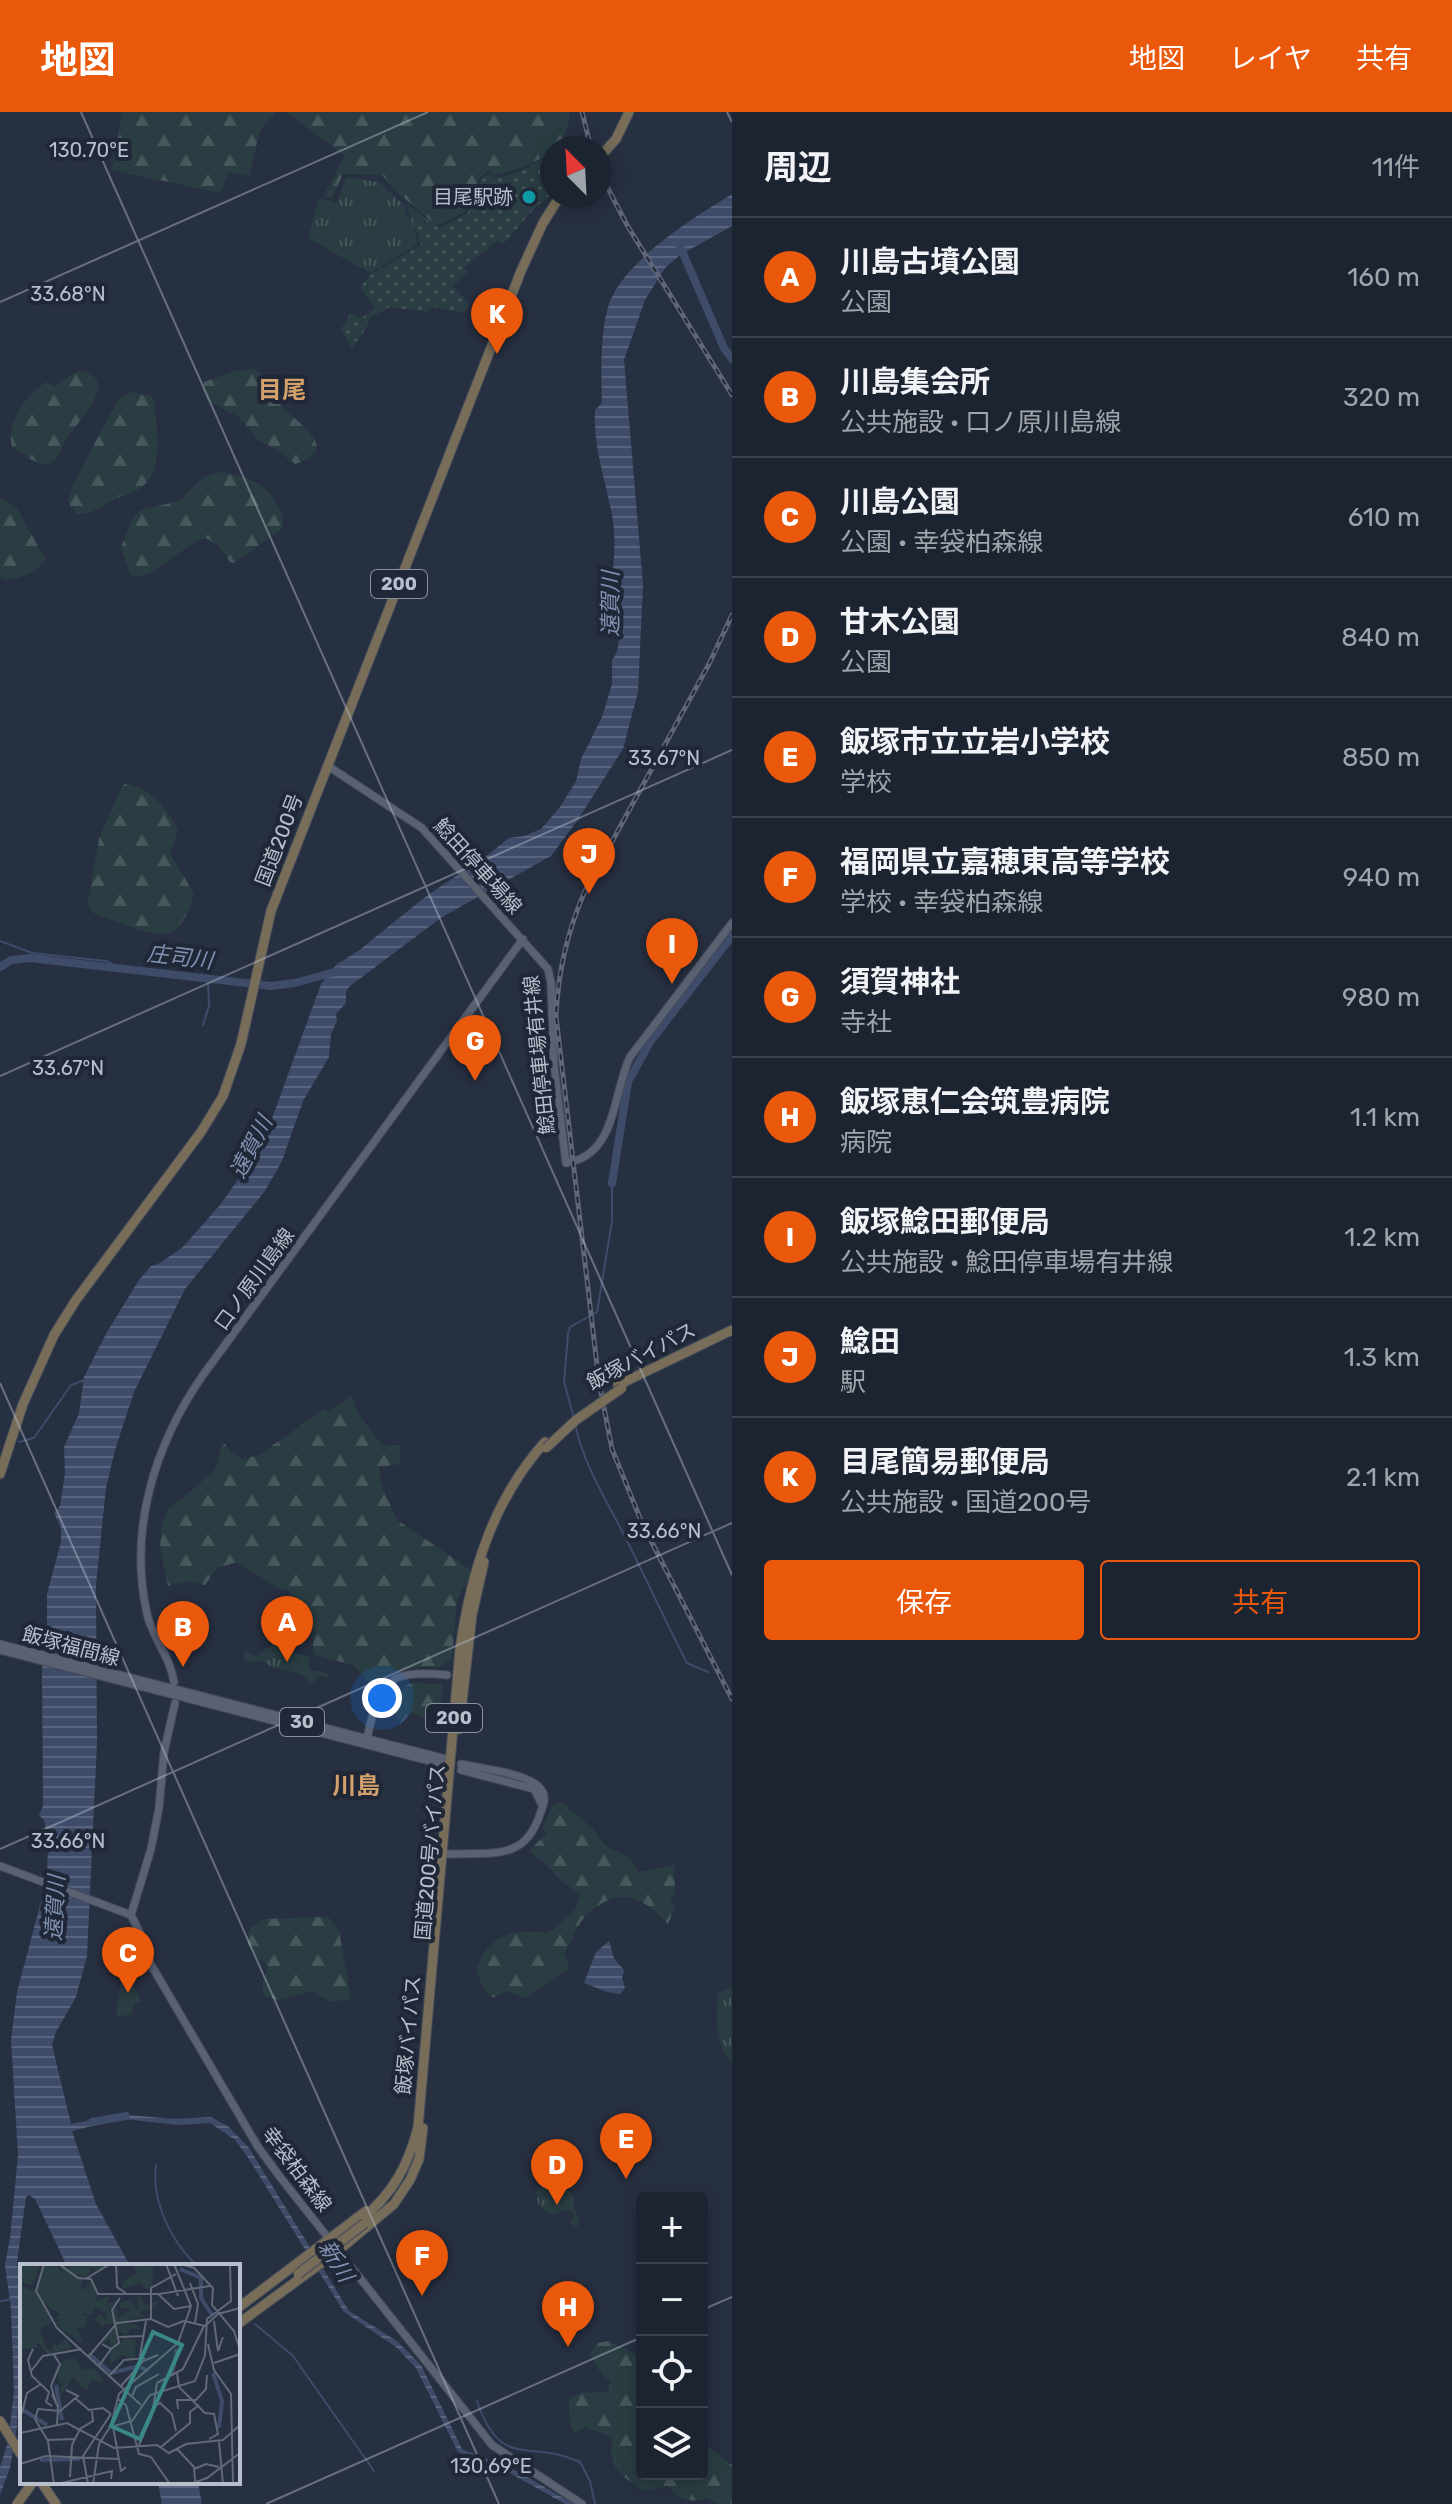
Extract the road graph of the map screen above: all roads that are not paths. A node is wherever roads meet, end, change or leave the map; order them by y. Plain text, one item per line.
1 (629, 112) edge
2 (612, 144) edge
3 (552, 208) edge
4 (328, 766) junction
5 (732, 923) edge
6 (522, 938) junction
7 (732, 1332) edge
8 (546, 1445) junction
9 (0, 1474) edge
10 (463, 1629) junction
11 (0, 1644) edge
12 (0, 1650) edge
13 (11, 1650) junction
14 (447, 1675) junction
15 (174, 1682) dead end
16 (175, 1703) dead end
17 (454, 1723) junction
18 (366, 1742) junction
19 (446, 1762) dead end
20 (461, 1767) dead end
21 (448, 1854) junction
22 (0, 1866) edge
23 (130, 1914) junction
24 (431, 2015) junction
25 (420, 2127) junction
26 (330, 2238) junction
27 (339, 2250) junction
28 (297, 2272) junction
29 (240, 2309) edge
30 (240, 2310) edge
31 (240, 2320) edge
32 (240, 2321) edge
33 (1, 2423) edge
34 (20, 2453) edge
35 (24, 2484) edge
36 (32, 2484) edge
37 (42, 2484) edge
38 (10, 2504) edge
39 (17, 2504) edge
40 (56, 2504) edge
41 (582, 2504) edge

1 - 2 highway
3 - 4 highway, 国道200号 / 200
4 - 6 main road, 鯰田停車場線
4 - 9 highway, 国道200号 / 200
5 - 6 main road, 鯰田停車場有井線
6 - 15 main road, 口ノ原川島線
7 - 8 highway, 国道200号バイパス / 200, bridge
8 - 10 highway, 飯塚バイパス / 200
8 - 21 highway, 国道200号バイパス / 200
10 - 14 main road
10 - 17 highway, 飯塚バイパス / 200
11 - 13 main road, 飯塚福間線 / 30
12 - 13 main road, 飯塚福間線 / 30
13 - 18 main road, 飯塚福間線 / 30
14 - 17 main road
14 - 18 main road
16 - 23 main road
17 - 24 highway, 飯塚バイパス / 200
18 - 19 main road, 飯塚福間線 / 30
20 - 21 main road
21 - 24 highway, 国道200号バイパス / 200
22 - 23 main road
23 - 26 main road, 幸袋柏森線
24 - 25 highway, 国道200号バイパス / 200
25 - 26 highway
25 - 27 highway
25 - 28 highway, 国道200号バイパス / 200, bridge
26 - 27 main road, 幸袋柏森線
26 - 29 highway
27 - 32 highway
27 - 41 main road, 幸袋柏森線
28 - 30 highway, 200
28 - 31 highway, 国道200号バイパス / 200
33 - 34 highway
35 - 38 highway
36 - 39 highway
37 - 40 highway

